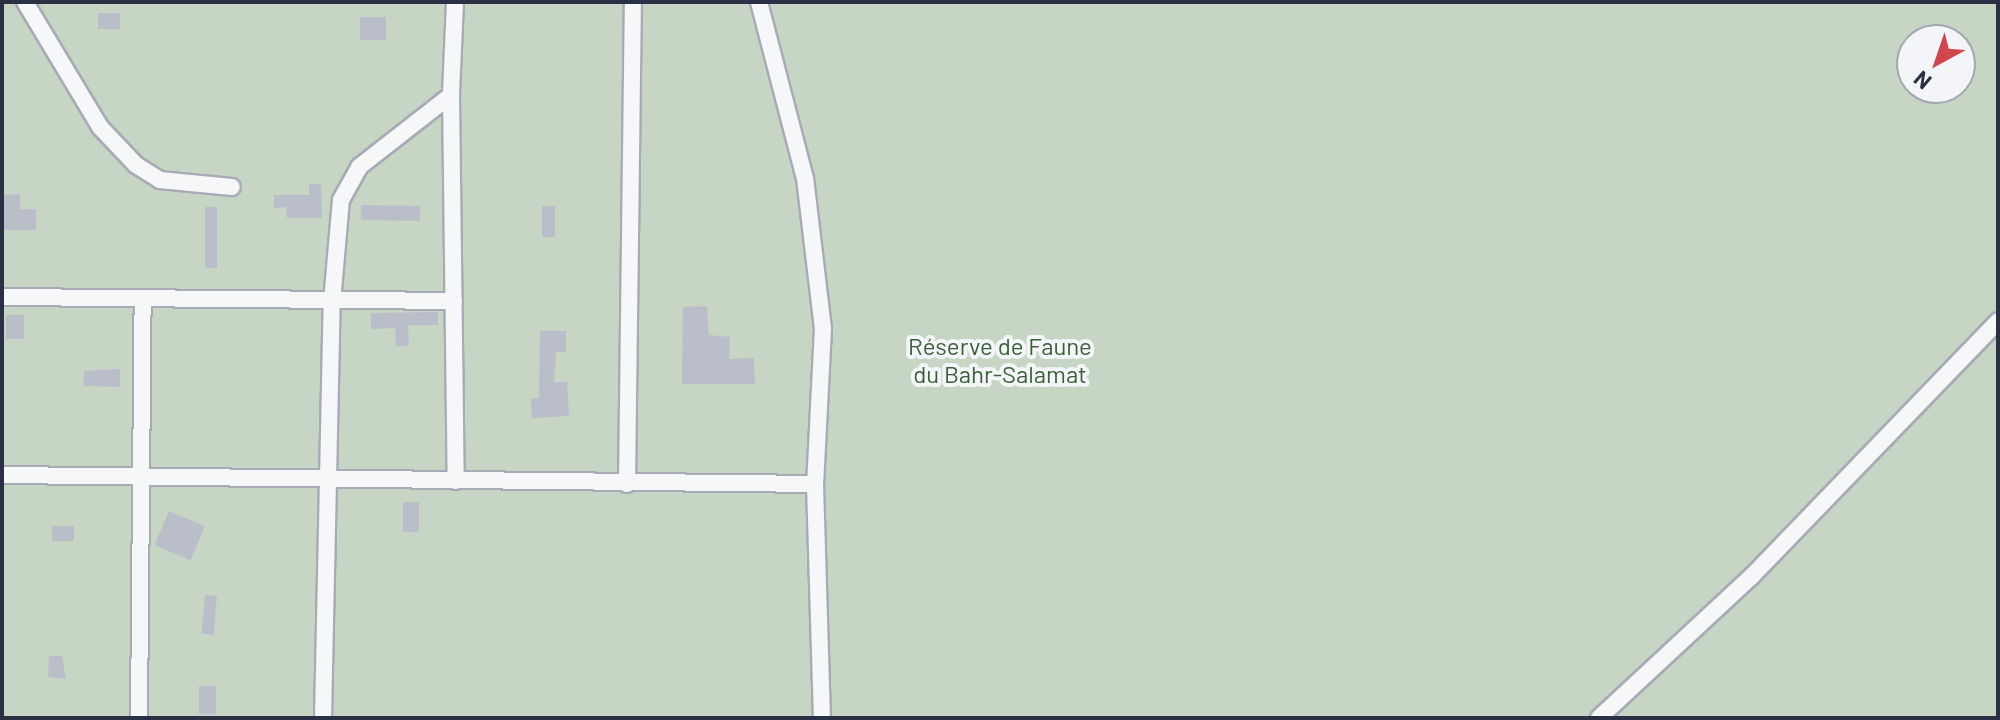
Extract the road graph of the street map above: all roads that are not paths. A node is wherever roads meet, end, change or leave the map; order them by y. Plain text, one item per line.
1 (25, 2) edge
2 (455, 2) edge
3 (633, 2) edge
4 (759, 2) edge
5 (451, 95) junction
6 (232, 187) dead end
7 (2, 297) edge
8 (143, 299) junction
9 (454, 301) junction
10 (332, 302) junction
11 (1998, 321) edge
12 (2, 475) edge
13 (140, 477) junction
14 (329, 479) junction
15 (456, 481) junction
16 (627, 484) junction
17 (815, 484) junction
18 (139, 718) edge
19 (323, 718) edge
20 (822, 718) edge
21 (1599, 718) edge

1 - 6 street
2 - 5 street
3 - 16 street
4 - 17 street
5 - 9 street
5 - 10 street
7 - 8 street
8 - 10 street
8 - 13 street
9 - 10 street
9 - 15 street
10 - 14 street
11 - 21 street
12 - 13 street
13 - 14 street
13 - 18 street
14 - 15 street
14 - 19 street
15 - 16 street
16 - 17 street
17 - 20 street

